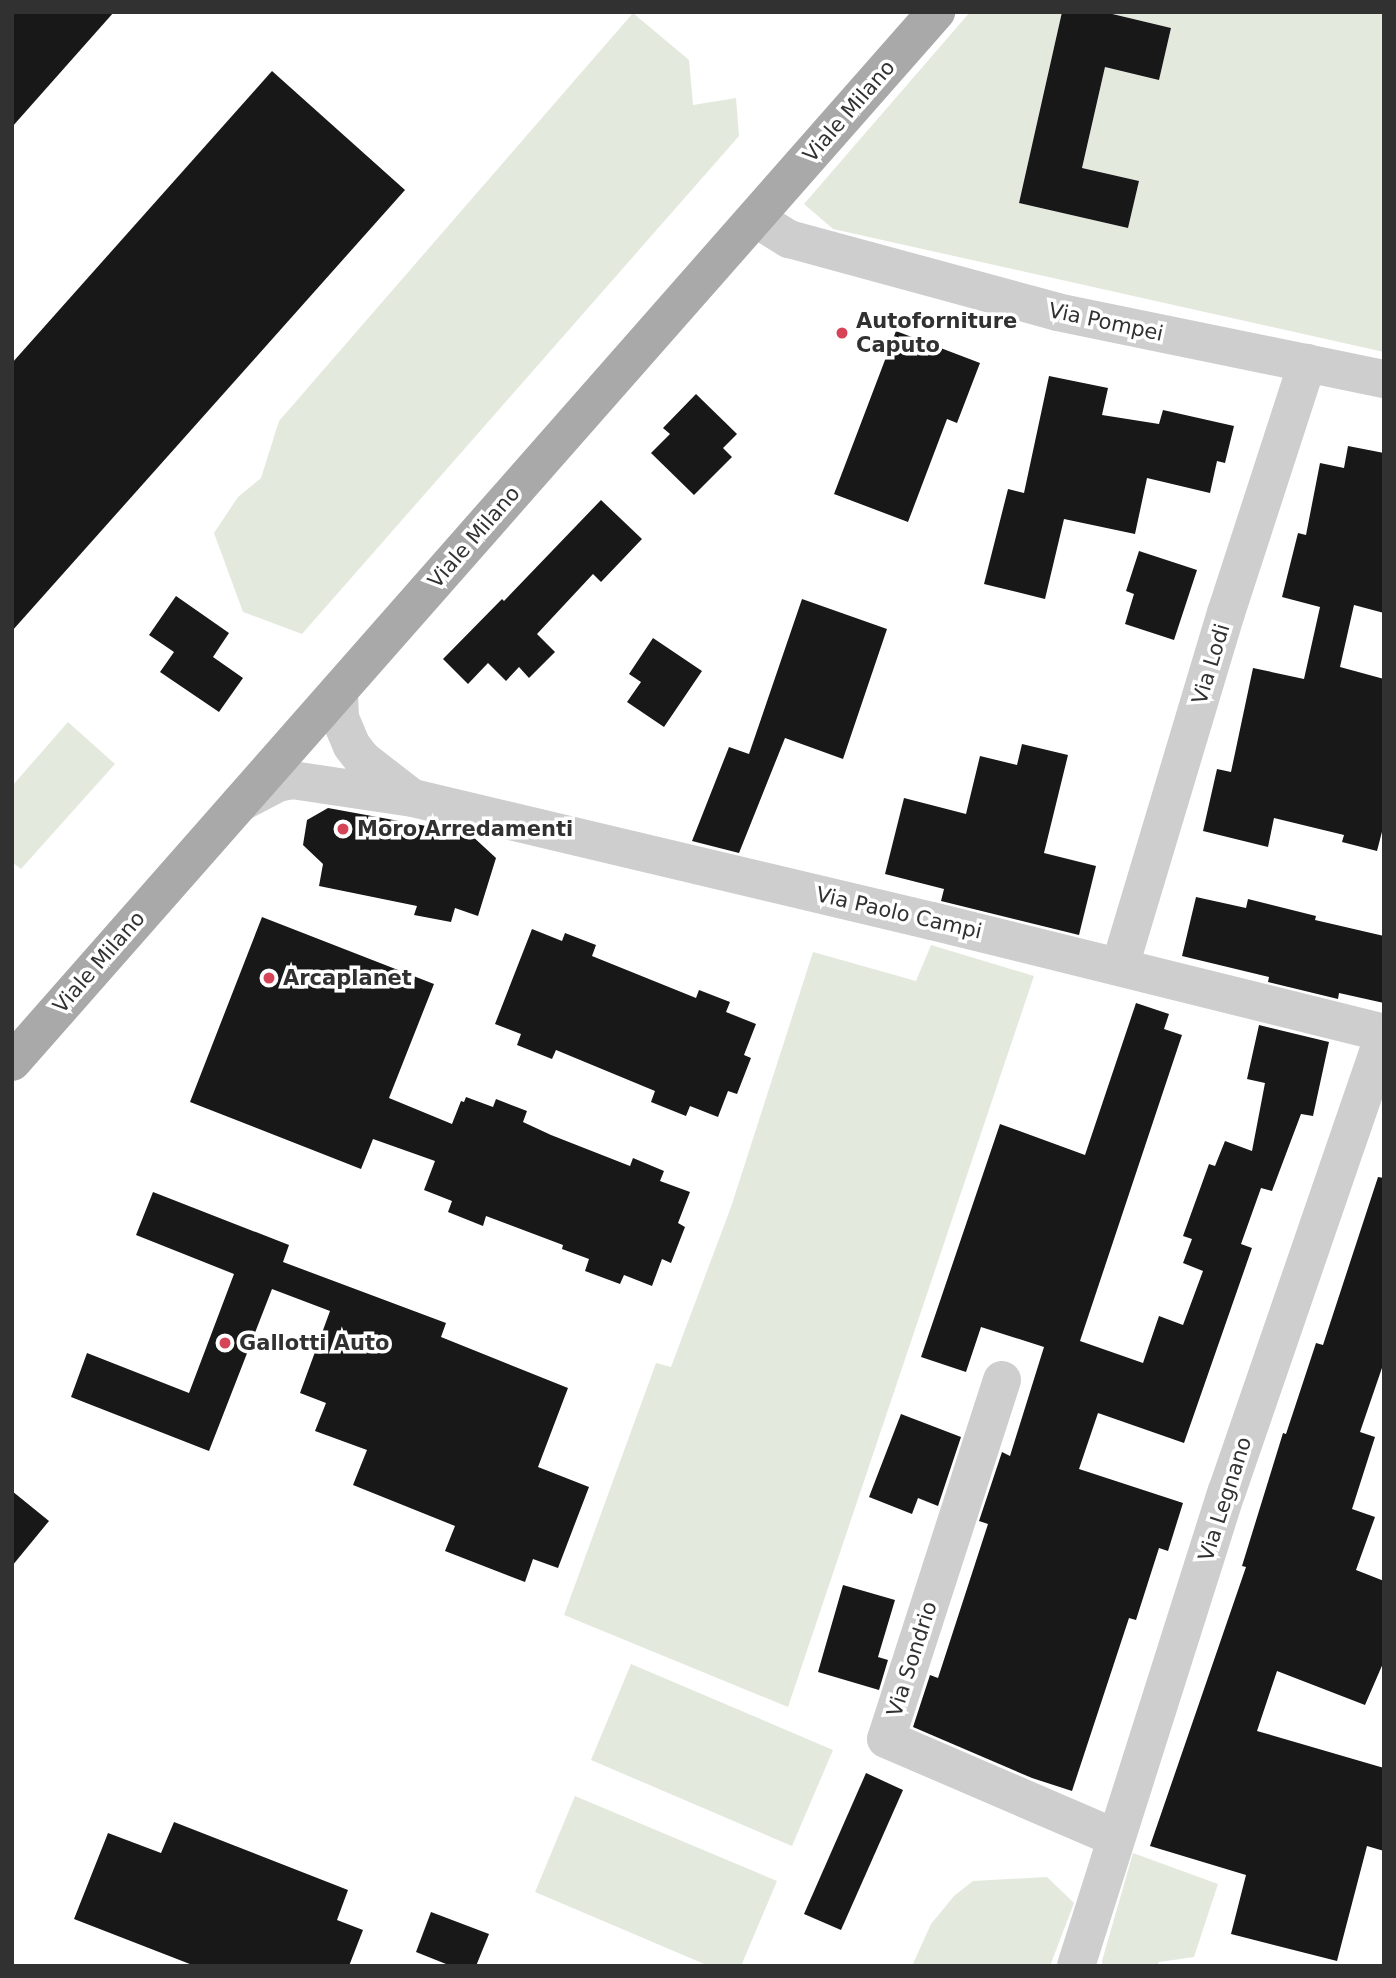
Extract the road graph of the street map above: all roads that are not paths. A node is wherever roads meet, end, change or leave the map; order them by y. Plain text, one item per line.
1 (903, 12) edge
2 (936, 12) edge
3 (755, 218) junction
4 (1307, 363) junction
5 (1384, 379) edge
6 (339, 691) junction
7 (413, 798) junction
8 (240, 803) junction
9 (1120, 966) junction
10 (12, 1026) edge
11 (1384, 1034) edge
12 (12, 1062) edge
13 (1002, 1380) dead end
14 (1116, 1838) junction
15 (1076, 1966) edge

1 - 10 main road, Viale Milano
2 - 3 main road, Viale Milano
3 - 4 street, Via Pompei
3 - 6 main road, Viale Milano
4 - 5 street, Via Pompei
4 - 9 street, Via Lodi
6 - 7 street, Via Paolo Campi
6 - 8 main road, Viale Milano
7 - 8 street, Via Paolo Campi
7 - 9 street, Via Paolo Campi
8 - 12 main road, Viale Milano
9 - 11 street, Via Paolo Campi
11 - 14 street, Via Legnano
13 - 14 street, Via Sondrio
14 - 15 street, Via Legnano

